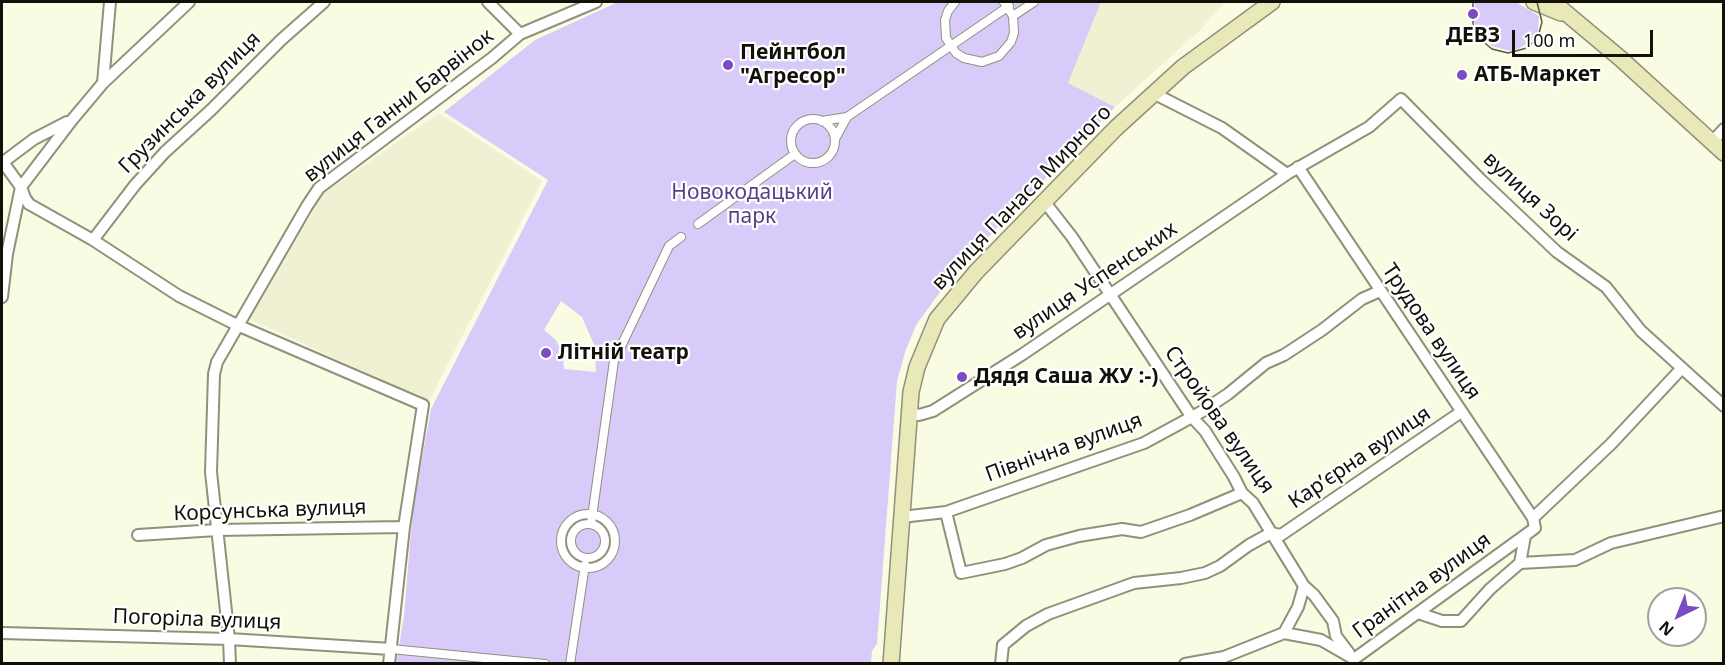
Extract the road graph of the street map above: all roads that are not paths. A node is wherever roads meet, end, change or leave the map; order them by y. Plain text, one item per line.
1 (110, 2) edge
2 (189, 2) edge
3 (324, 2) edge
4 (488, 2) edge
5 (594, 2) edge
6 (954, 2) edge
7 (1034, 2) edge
8 (1272, 2) edge
9 (1534, 2) edge
10 (1553, 2) edge
11 (1006, 4) edge
12 (1013, 16) junction
13 (1574, 19) junction
14 (944, 29) junction
15 (520, 34) junction
16 (950, 46) junction
17 (937, 56) junction
18 (964, 58) junction
19 (103, 84) junction
20 (1153, 93) junction
21 (847, 117) junction
22 (72, 120) junction
23 (822, 121) junction
24 (1724, 129) edge
25 (835, 139) junction
26 (1718, 148) edge
27 (795, 154) junction
28 (2, 162) edge
29 (1298, 167) junction
30 (1287, 174) junction
31 (21, 187) junction
32 (1044, 201) junction
33 (698, 224) dead end
34 (681, 237) dead end
35 (93, 240) junction
36 (1380, 291) junction
37 (1110, 295) junction
38 (2, 297) edge
39 (237, 325) junction
40 (1682, 368) junction
41 (1724, 406) edge
42 (1461, 412) junction
43 (909, 413) junction
44 (1191, 416) junction
45 (1242, 493) junction
46 (946, 512) junction
47 (592, 514) junction
48 (1724, 516) edge
49 (900, 517) junction
50 (1533, 518) junction
51 (591, 524) junction
52 (404, 527) junction
53 (217, 530) junction
54 (1271, 533) junction
55 (138, 535) dead end
56 (1525, 536) junction
57 (561, 538) junction
58 (571, 539) junction
59 (605, 544) junction
60 (615, 545) junction
61 (586, 558) junction
62 (1520, 562) junction
63 (584, 568) junction
64 (1304, 586) junction
65 (1418, 613) junction
66 (2, 633) edge
67 (1284, 633) junction
68 (229, 639) junction
69 (391, 649) junction
70 (1355, 661) edge
71 (230, 663) edge
72 (389, 663) edge
73 (545, 663) edge
74 (570, 663) edge
75 (891, 663) edge
76 (1001, 663) edge
77 (1185, 663) edge

1 - 19 street
2 - 19 street
3 - 35 street, Грузинська вулиця
4 - 15 street
5 - 15 street, вулиця Ганни Барвінок
6 - 14 street
7 - 12 street
8 - 20 main road, вулиця Панаса Мирного
9 - 13 main road
10 - 13 main road
11 - 12 street
11 - 16 street
12 - 18 street
13 - 26 main road
14 - 16 street
14 - 17 street
15 - 39 street, вулиця Ганни Барвінок
16 - 17 street
16 - 18 street
17 - 18 street
17 - 21 street
19 - 22 street
20 - 30 street
20 - 32 main road, вулиця Панаса Мирного
21 - 23 street
21 - 25 street
22 - 28 street
22 - 31 street
23 - 25 street
23 - 27 street
24 - 26 street
25 - 27 street
27 - 33 street
28 - 31 street
29 - 30 street, вулиця Успенських
29 - 36 street, Трудова вулиця
29 - 40 street, вулиця Зорі
30 - 37 street, вулиця Успенських
31 - 35 street
31 - 38 street
32 - 37 street, Стройова вулиця
32 - 43 main road, вулиця Панаса Мирного
34 - 47 street
35 - 39 street
36 - 42 street, Трудова вулиця
36 - 44 street, Північна вулиця
37 - 43 street, вулиця Успенських
37 - 44 street, Стройова вулиця
39 - 52 street
39 - 53 street, вулиця Ганни Барвінок
40 - 41 street, вулиця Зорі
40 - 50 street
42 - 50 street, Трудова вулиця
42 - 54 street, Карʼєрна вулиця
43 - 49 main road, вулиця Панаса Мирного
44 - 45 street, Стройова вулиця
44 - 46 street, Північна вулиця
45 - 46 street
45 - 54 street, Стройова вулиця
46 - 49 street, Північна вулиця
47 - 51 street
47 - 57 street
47 - 60 street
48 - 62 street
49 - 75 main road, вулиця Панаса Мирного
50 - 56 street
51 - 58 street
51 - 59 street
52 - 53 street, Корсунська вулиця
52 - 69 street
53 - 55 street, Корсунська вулиця
53 - 68 street, вулиця Ганни Барвінок
54 - 64 street, Стройова вулиця
54 - 76 street, Карʼєрна вулиця
56 - 62 street
56 - 65 street, Гранітна вулиця
57 - 58 street
57 - 63 street
58 - 61 street
59 - 60 street
59 - 61 street
60 - 63 street
61 - 63 street
62 - 65 street
63 - 74 street
64 - 67 street
64 - 70 street, Стройова вулиця
65 - 70 street, Гранітна вулиця
66 - 68 street, Погоріла вулиця
67 - 70 street, Гранітна вулиця
67 - 77 street
68 - 69 street, Погоріла вулиця
68 - 71 street, вулиця Ганни Барвінок
69 - 72 street
69 - 73 street

